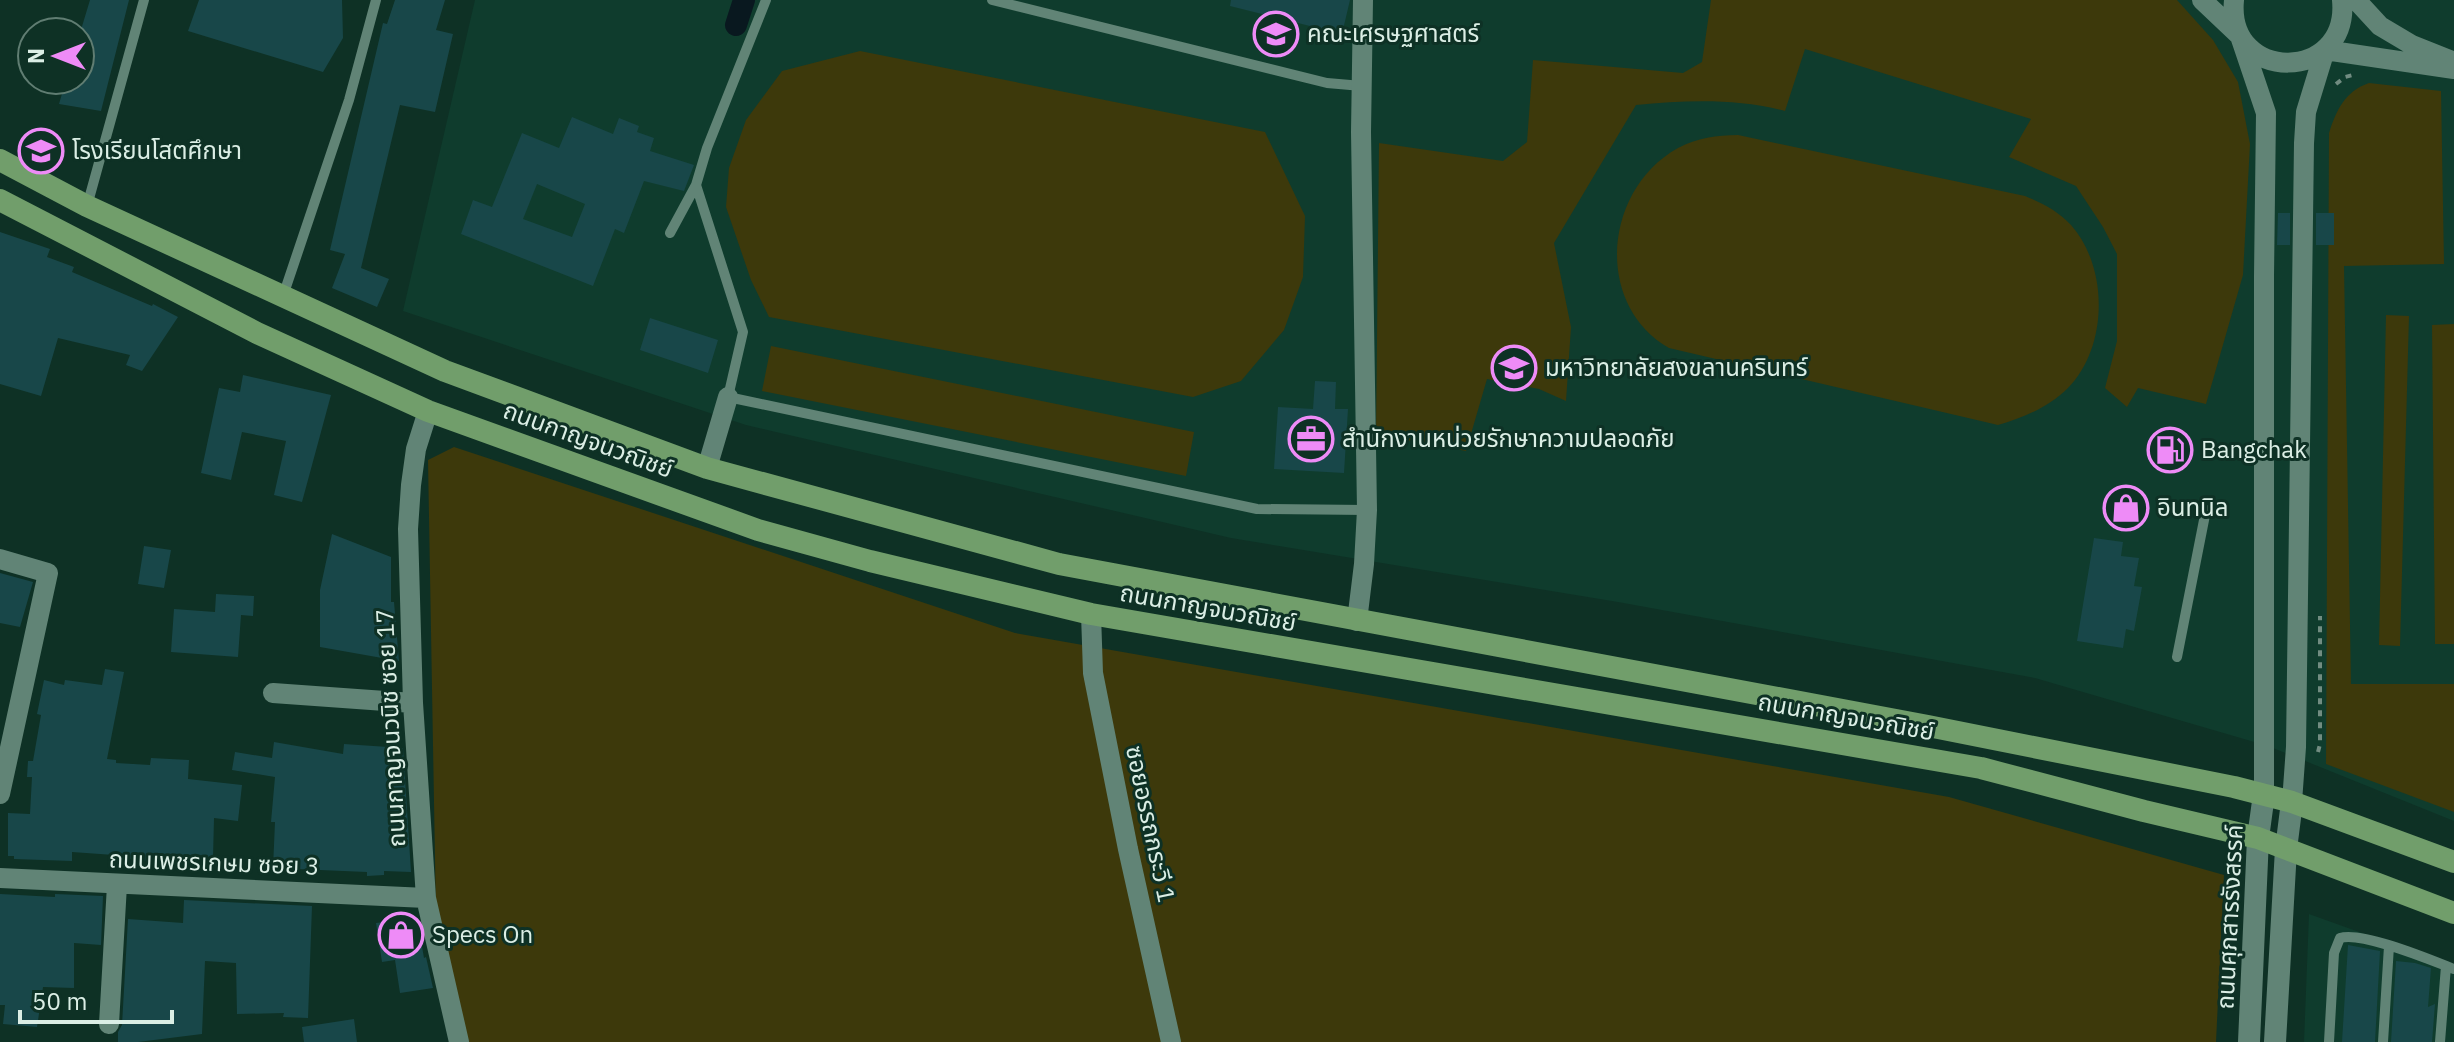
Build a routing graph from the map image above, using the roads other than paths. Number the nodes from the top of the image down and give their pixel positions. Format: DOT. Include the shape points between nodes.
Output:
graph roads {
  1 [pos="144,0"];
  2 [pos="376,0"];
  3 [pos="766,0"];
  4 [pos="992,0"];
  5 [pos="1363,0"];
  6 [pos="2202,0"];
  7 [pos="2234,0"];
  8 [pos="2342,0"];
  9 [pos="2356,0"];
  10 [pos="1039,5"];
  11 [pos="2240,36"];
  12 [pos="2325,50"];
  13 [pos="2454,62"];
  14 [pos="2454,69"];
  15 [pos="1362,86"];
  16 [pos="0,160"];
  17 [pos="696,185"];
  18 [pos="0,200"];
  19 [pos="87,206"];
  20 [pos="670,233"];
  21 [pos="74,238"];
  22 [pos="283,297"];
  23 [pos="728,397"];
  24 [pos="428,411"];
  25 [pos="707,468"];
  26 [pos="1367,510"];
  27 [pos="2206,510"];
  28 [pos="0,559"];
  29 [pos="1091,614"];
  30 [pos="1357,621"];
  31 [pos="2177,657"];
  32 [pos="1354,659"];
  33 [pos="273,693"];
  34 [pos="413,703"];
  35 [pos="0,794"];
  36 [pos="2264,794"];
  37 [pos="2292,802"];
  38 [pos="2258,838"];
  39 [pos="2286,849"];
  40 [pos="2454,862"];
  41 [pos="0,878"];
  42 [pos="117,885"];
  43 [pos="426,898"];
  44 [pos="2454,913"];
  45 [pos="2389,946"];
  46 [pos="2450,967"];
  47 [pos="109,1024"];
  48 [pos="459,1042"];
  49 [pos="1171,1042"];
  50 [pos="2249,1042"];
  51 [pos="2275,1042"];
  52 [pos="2329,1042"];
  53 [pos="2383,1042"];
  54 [pos="2440,1042"];
  1 -- 19 [label="lane"];
  2 -- 22 [label="lane" via="349,100"];
  3 -- 17 [label="lane"];
  4 -- 10 [label="lane"];
  5 -- 15 [label="street"];
  6 -- 11 [label="street"];
  7 -- 11 [label="street"];
  8 -- 12 [label="street" via="2342,20"];
  9 -- 13 [label="street" via="2380,26"];
  10 -- 15 [label="lane" via="1327,83"];
  11 -- 12 [label="street" via="2263,58 2279,63 2295,64"];
  11 -- 36 [label="street" via="2266,113"];
  12 -- 14 [label="street"];
  12 -- 37 [label="street" via="2306,112 2304,143"];
  15 -- 26 [label="street"];
  16 -- 19 [label="main road, ถนนกาญจนวณิชย์"];
  17 -- 20 [label="lane"];
  17 -- 23 [label="lane" via="743,332"];
  18 -- 21 [label="main road, ถนนกาญจนวณิชย์"];
  19 -- 21 [label="main road"];
  19 -- 22 [label="main road, ถนนกาญจนวณิชย์"];
  21 -- 24 [label="main road, ถนนกาญจนวณิชย์" via="257,333"];
  22 -- 25 [label="main road, ถนนกาญจนวณิชย์" via="445,371"];
  23 -- 25 [label="street"];
  23 -- 26 [label="lane" via="1257,509"];
  24 -- 29 [label="main road, ถนนกาญจนวณิชย์" via="758,530"];
  24 -- 34 [label="street, ถนนกาญจนวนิช ซอย 17" via="416,449 408,529"];
  25 -- 30 [label="main road, ถนนกาญจนวณิชย์" via="1059,564"];
  26 -- 30 [label="street"];
  27 -- 31 [label="lane"];
  28 -- 35 [label="street" via="48,573"];
  29 -- 32 [label="main road, ถนนกาญจนวณิชย์"];
  29 -- 49 [label="street, ซอยอรรถกระวี 1" via="1093,673"];
  30 -- 32 [label="main road"];
  30 -- 36 [label="main road, ถนนกาญจนวณิชย์"];
  32 -- 38 [label="main road, ถนนกาญจนวณิชย์" via="1981,768"];
  33 -- 34 [label="street"];
  34 -- 43 [label="street, ถนนกาญจนวนิช ซอย 17"];
  36 -- 37 [label="main road, ถนนกาญจนวณิชย์"];
  36 -- 38 [label="street, ถนนศุภสารรังสรรค์"];
  37 -- 39 [label="street"];
  37 -- 40 [label="main road, ถนนกาญจนวณิชย์"];
  38 -- 39 [label="main road, ถนนกาญจนวณิชย์"];
  38 -- 50 [label="street, ถนนศุภสารรังสรรค์"];
  39 -- 44 [label="main road, ถนนกาญจนวณิชย์"];
  39 -- 51 [label="street"];
  41 -- 42 [label="street, ถนนเพชรเกษม ซอย 3"];
  42 -- 43 [label="street, ถนนเพชรเกษม ซอย 3"];
  42 -- 47 [label="street"];
  43 -- 48 [label="street, ถนนกาญจนวนิช ซอย 17"];
  45 -- 46 [label="lane"];
  45 -- 52 [label="lane" via="2346,936 2336,944"];
  45 -- 53 [label="lane"];
  46 -- 54 [label="lane"];
}
